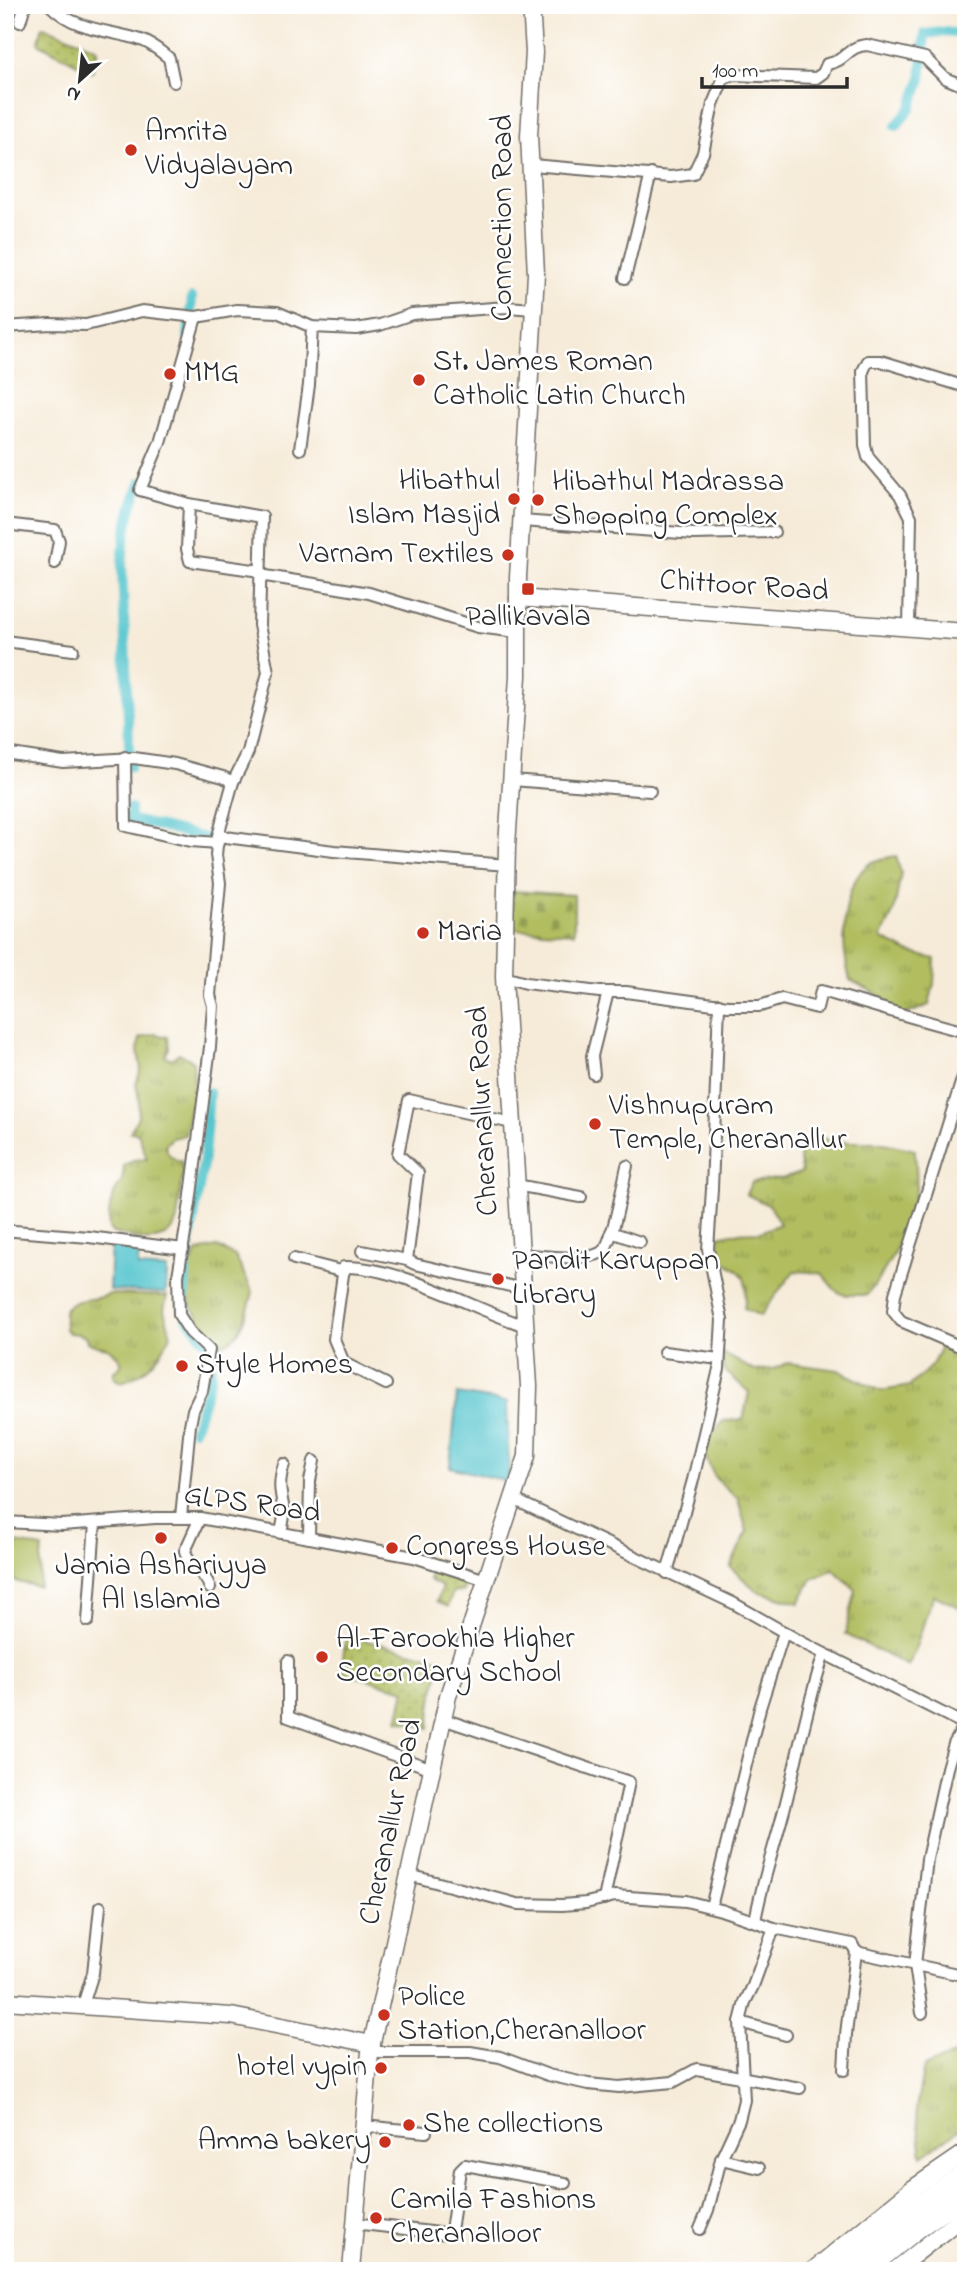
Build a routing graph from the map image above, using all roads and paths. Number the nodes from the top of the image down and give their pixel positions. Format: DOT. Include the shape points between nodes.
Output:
graph roads {
  1 [pos="25,5"];
  2 [pos="50,5"];
  3 [pos="530,5"];
  4 [pos="20,22"];
  5 [pos="174,82"];
  6 [pos="966,87"];
  7 [pos="532,165"];
  8 [pos="651,174"];
  9 [pos="625,278"];
  10 [pos="534,309"];
  11 [pos="191,316"];
  12 [pos="5,327"];
  13 [pos="312,327"];
  14 [pos="966,387"];
  15 [pos="300,449"];
  16 [pos="189,504"];
  17 [pos="522,521"];
  18 [pos="5,524"];
  19 [pos="774,532"];
  20 [pos="55,563"];
  21 [pos="260,573"];
  22 [pos="518,598"];
  23 [pos="909,628"];
  24 [pos="517,632"];
  25 [pos="966,632"];
  26 [pos="5,641"];
  27 [pos="73,650"];
  28 [pos="5,753"];
  29 [pos="129,757"];
  30 [pos="512,780"];
  31 [pos="233,782"];
  32 [pos="650,791"];
  33 [pos="218,839"];
  34 [pos="507,865"];
  35 [pos="504,976"];
  36 [pos="608,992"];
  37 [pos="719,1004"];
  38 [pos="966,1032"];
  39 [pos="966,1067"];
  40 [pos="594,1074"];
  41 [pos="512,1123"];
  42 [pos="627,1166"];
  43 [pos="516,1185"];
  44 [pos="581,1197"];
  45 [pos="14,1231"];
  46 [pos="611,1232"];
  47 [pos="640,1242"];
  48 [pos="183,1249"];
  49 [pos="362,1251"];
  50 [pos="520,1254"];
  51 [pos="294,1259"];
  52 [pos="407,1260"];
  53 [pos="344,1272"];
  54 [pos="523,1289"];
  55 [pos="525,1326"];
  56 [pos="966,1349"];
  57 [pos="664,1352"];
  58 [pos="719,1359"];
  59 [pos="386,1384"];
  60 [pos="314,1461"];
  61 [pos="284,1464"];
  62 [pos="513,1499"];
  63 [pos="188,1517"];
  64 [pos="5,1522"];
  65 [pos="95,1523"];
  66 [pos="281,1533"];
  67 [pos="309,1538"];
  68 [pos="667,1573"];
  69 [pos="486,1580"];
  70 [pos="210,1588"];
  71 [pos="88,1621"];
  72 [pos="784,1632"];
  73 [pos="824,1654"];
  74 [pos="288,1661"];
  75 [pos="443,1718"];
  76 [pos="965,1725"];
  77 [pos="432,1769"];
  78 [pos="409,1875"];
  79 [pos="604,1899"];
  80 [pos="100,1907"];
  81 [pos="711,1907"];
  82 [pos="755,1921"];
  83 [pos="774,1928"];
  84 [pos="856,1952"];
  85 [pos="915,1965"];
  86 [pos="966,1976"];
  87 [pos="5,2001"];
  88 [pos="83,2005"];
  89 [pos="922,2012"];
  90 [pos="740,2022"];
  91 [pos="786,2035"];
  92 [pos="371,2048"];
  93 [pos="844,2070"];
  94 [pos="742,2077"];
  95 [pos="800,2088"];
  96 [pos="363,2126"];
  97 [pos="426,2132"];
  98 [pos="966,2152"];
  99 [pos="721,2159"];
  100 [pos="759,2168"];
  101 [pos="966,2174"];
  102 [pos="565,2183"];
  103 [pos="966,2193"];
  104 [pos="966,2214"];
  105 [pos="354,2223"];
  106 [pos="701,2229"];
  107 [pos="351,2271"];
  108 [pos="812,2271"];
  109 [pos="838,2271"];
  110 [pos="863,2271"];
  111 [pos="894,2271"];
  1 -- 4 [label="street"];
  2 -- 5 [label="street" via="83,26 144,40 169,58"];
  3 -- 7 [label="main road, Connection Road"];
  6 -- 8 [label="street" via="945,78 925,58 867,45 853,47 842,60 827,64 816,78 727,75 713,104 697,170 687,176"];
  7 -- 8 [label="street"];
  7 -- 10 [label="main road, Connection Road"];
  8 -- 9 [label="street"];
  10 -- 13 [label="street" via="412,314 356,329"];
  10 -- 17 [label="main road, Connection Road"];
  11 -- 12 [label="street" via="142,311 86,325"];
  11 -- 13 [label="street" via="237,310 277,312"];
  11 -- 16 [label="street" via="160,442 140,490"];
  13 -- 15 [label="street"];
  14 -- 23 [label="street" via="881,361 868,361 863,371 864,445 901,495 911,517"];
  16 -- 21 [label="street" via="190,561"];
  16 -- 21 [label="street" via="262,517"];
  17 -- 19 [label="street" via="694,534"];
  17 -- 22 [label="main road, Connection Road"];
  18 -- 20 [label="street" via="55,530"];
  21 -- 24 [label="street" via="369,593 478,627"];
  21 -- 31 [label="street" via="259,625 268,672 248,752"];
  22 -- 23 [label="main road, Chittoor Road"];
  22 -- 24 [label="main road, Cheranallur Road"];
  23 -- 25 [label="main road, Chittoor Road"];
  24 -- 30 [label="main road, Cheranallur Road"];
  26 -- 27 [label="street"];
  28 -- 29 [label="street" via="82,762"];
  29 -- 31 [label="street" via="175,764"];
  29 -- 33 [label="street" via="126,826 191,841"];
  30 -- 32 [label="street"];
  30 -- 34 [label="main road, Cheranallur Road"];
  31 -- 33 [label="street"];
  33 -- 34 [label="street"];
  33 -- 48 [label="street" via="213,1006"];
  34 -- 35 [label="main road, Cheranallur Road"];
  35 -- 36 [label="street" via="526,983"];
  35 -- 41 [label="main road, Cheranallur Road"];
  36 -- 37 [label="street"];
  36 -- 40 [label="street" via="592,1056"];
  37 -- 38 [label="street" via="760,1006 782,999 817,1008 821,991"];
  37 -- 58 [label="street" via="708,1249 722,1320"];
  39 -- 56 [label="street" via="893,1311 901,1321"];
  41 -- 43 [label="main road, Cheranallur Road"];
  41 -- 52 [label="street" via="409,1100 398,1154 418,1173"];
  42 -- 46 [label="street"];
  43 -- 44 [label="street"];
  43 -- 50 [label="main road, Cheranallur Road"];
  45 -- 48 [label="street"];
  46 -- 47 [label="street"];
  46 -- 50 [label="street" via="604,1250 596,1255"];
  48 -- 63 [label="street" via="179,1315 209,1350 190,1425"];
  49 -- 52 [label="street"];
  50 -- 54 [label="main road, Cheranallur Road"];
  51 -- 53 [label="street"];
  52 -- 54 [label="street"];
  53 -- 55 [label="street" via="344,1267 359,1267 424,1285"];
  53 -- 59 [label="street" via="334,1339 344,1363"];
  54 -- 55 [label="main road, Cheranallur Road"];
  55 -- 62 [label="main road, Cheranallur Road" via="527,1456"];
  57 -- 58 [label="street"];
  58 -- 68 [label="street" via="694,1480"];
  60 -- 67 [label="street"];
  61 -- 66 [label="street" via="279,1480 284,1510"];
  62 -- 68 [label="street"];
  62 -- 69 [label="main road, Cheranallur Road"];
  63 -- 65 [label="street, GLPS Road"];
  63 -- 66 [label="street, GLPS Road"];
  63 -- 70 [label="street" via="187,1560 206,1577"];
  64 -- 65 [label="street, GLPS Road"];
  65 -- 71 [label="street"];
  66 -- 67 [label="street, GLPS Road"];
  67 -- 69 [label="street, GLPS Road" via="414,1557"];
  68 -- 72 [label="street"];
  69 -- 75 [label="main road, Cheranallur Road"];
  72 -- 73 [label="street"];
  72 -- 81 [label="street" via="760,1708"];
  73 -- 76 [label="street"];
  73 -- 82 [label="street"];
  74 -- 77 [label="street" via="288,1717"];
  75 -- 77 [label="main road, Cheranallur Road"];
  75 -- 79 [label="street" via="629,1782"];
  76 -- 85 [label="street" via="954,1744 940,1796"];
  77 -- 78 [label="main road, Cheranallur Road"];
  78 -- 79 [label="street" via="517,1905"];
  78 -- 92 [label="main road, Cheranallur Road"];
  79 -- 81 [label="street" via="686,1901"];
  80 -- 88 [label="street" via="93,1973"];
  81 -- 82 [label="street"];
  82 -- 83 [label="street"];
  83 -- 84 [label="street" via="852,1944"];
  83 -- 90 [label="street"];
  84 -- 85 [label="street"];
  84 -- 93 [label="street"];
  85 -- 86 [label="street"];
  85 -- 89 [label="street"];
  87 -- 88 [label="main road"];
  88 -- 92 [label="main road" via="231,2015"];
  90 -- 91 [label="street"];
  90 -- 94 [label="street"];
  92 -- 94 [label="street" via="470,2052 500,2057 548,2075 618,2087 673,2082 697,2069"];
  92 -- 96 [label="main road, Cheranallur Road"];
  94 -- 95 [label="street"];
  94 -- 99 [label="street" via="744,2100 739,2120"];
  96 -- 97 [label="street"];
  96 -- 105 [label="main road, Cheranallur Road"];
  98 -- 108 [label="main road" via="912,2189"];
  99 -- 100 [label="street"];
  99 -- 106 [label="street"];
  101 -- 109 [label="highway" via="903,2217"];
  102 -- 105 [label="street" via="465,2165 460,2170 448,2234"];
  103 -- 110 [label="highway"];
  104 -- 111 [label="main road"];
  105 -- 107 [label="main road, Cheranallur Road"];
}
